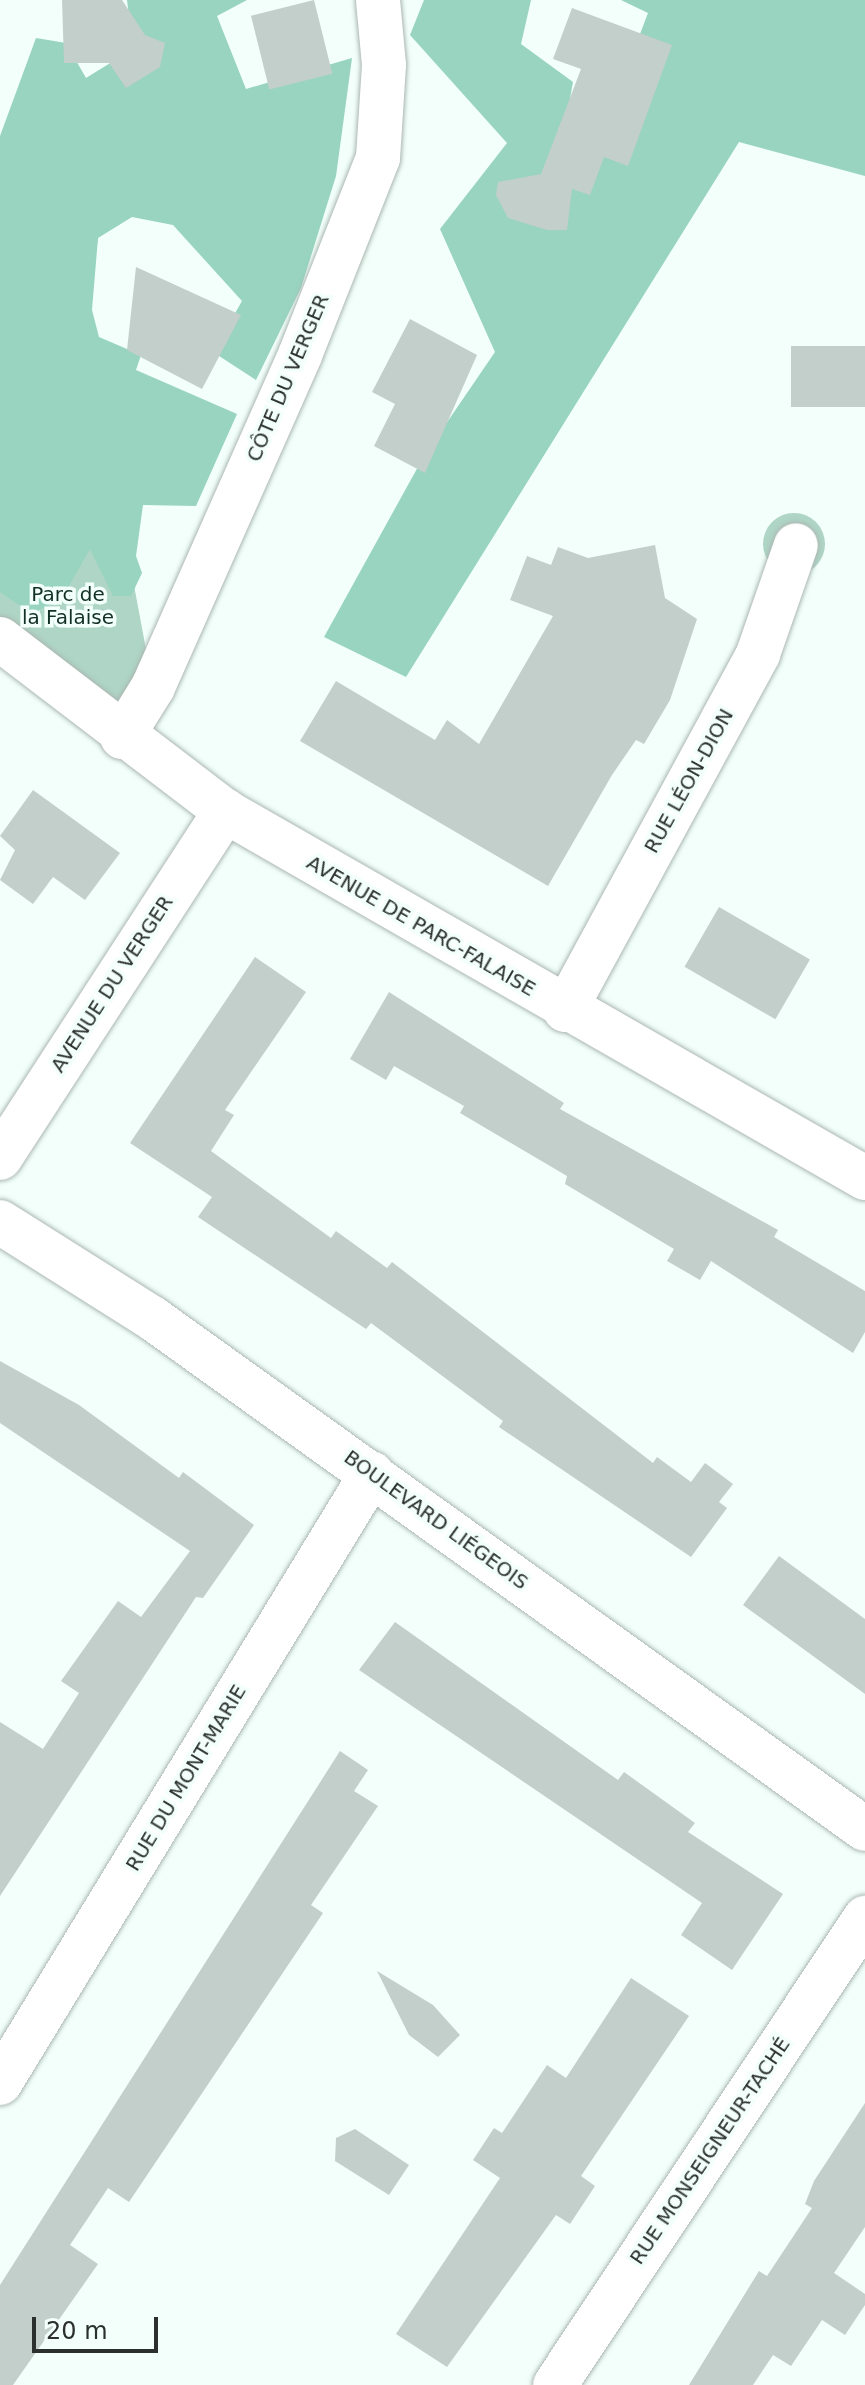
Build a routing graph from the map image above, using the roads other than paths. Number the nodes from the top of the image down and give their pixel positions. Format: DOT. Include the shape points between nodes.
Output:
graph roads {
  1 [pos="378,0"];
  2 [pos="796,545"];
  3 [pos="0,639"];
  4 [pos="122,737"];
  5 [pos="225,811"];
  6 [pos="565,1010"];
  7 [pos="0,1158"];
  8 [pos="865,1178"];
  9 [pos="0,1222"];
  10 [pos="372,1473"];
  11 [pos="865,1829"];
  12 [pos="865,1918"];
  13 [pos="0,2083"];
  14 [pos="555,2385"];
  1 -- 4 [label="street, CÔTE DU VERGER" via="384,65 378,158 300,355 153,687"];
  2 -- 6 [label="street, RUE LÉON-DION" via="758,654"];
  3 -- 4 [label="street, AVENUE DE PARC-FALAISE"];
  4 -- 5 [label="street, AVENUE DE PARC-FALAISE"];
  5 -- 6 [label="street, AVENUE DE PARC-FALAISE"];
  5 -- 7 [label="street, AVENUE DU VERGER"];
  6 -- 8 [label="street, AVENUE DE PARC-FALAISE"];
  9 -- 10 [label="street, BOULEVARD LIÉGEOIS"];
  10 -- 11 [label="street, BOULEVARD LIÉGEOIS"];
  10 -- 13 [label="street, RUE DU MONT-MARIE"];
  12 -- 14 [label="street, RUE MONSEIGNEUR-TACHÉ"];
}
